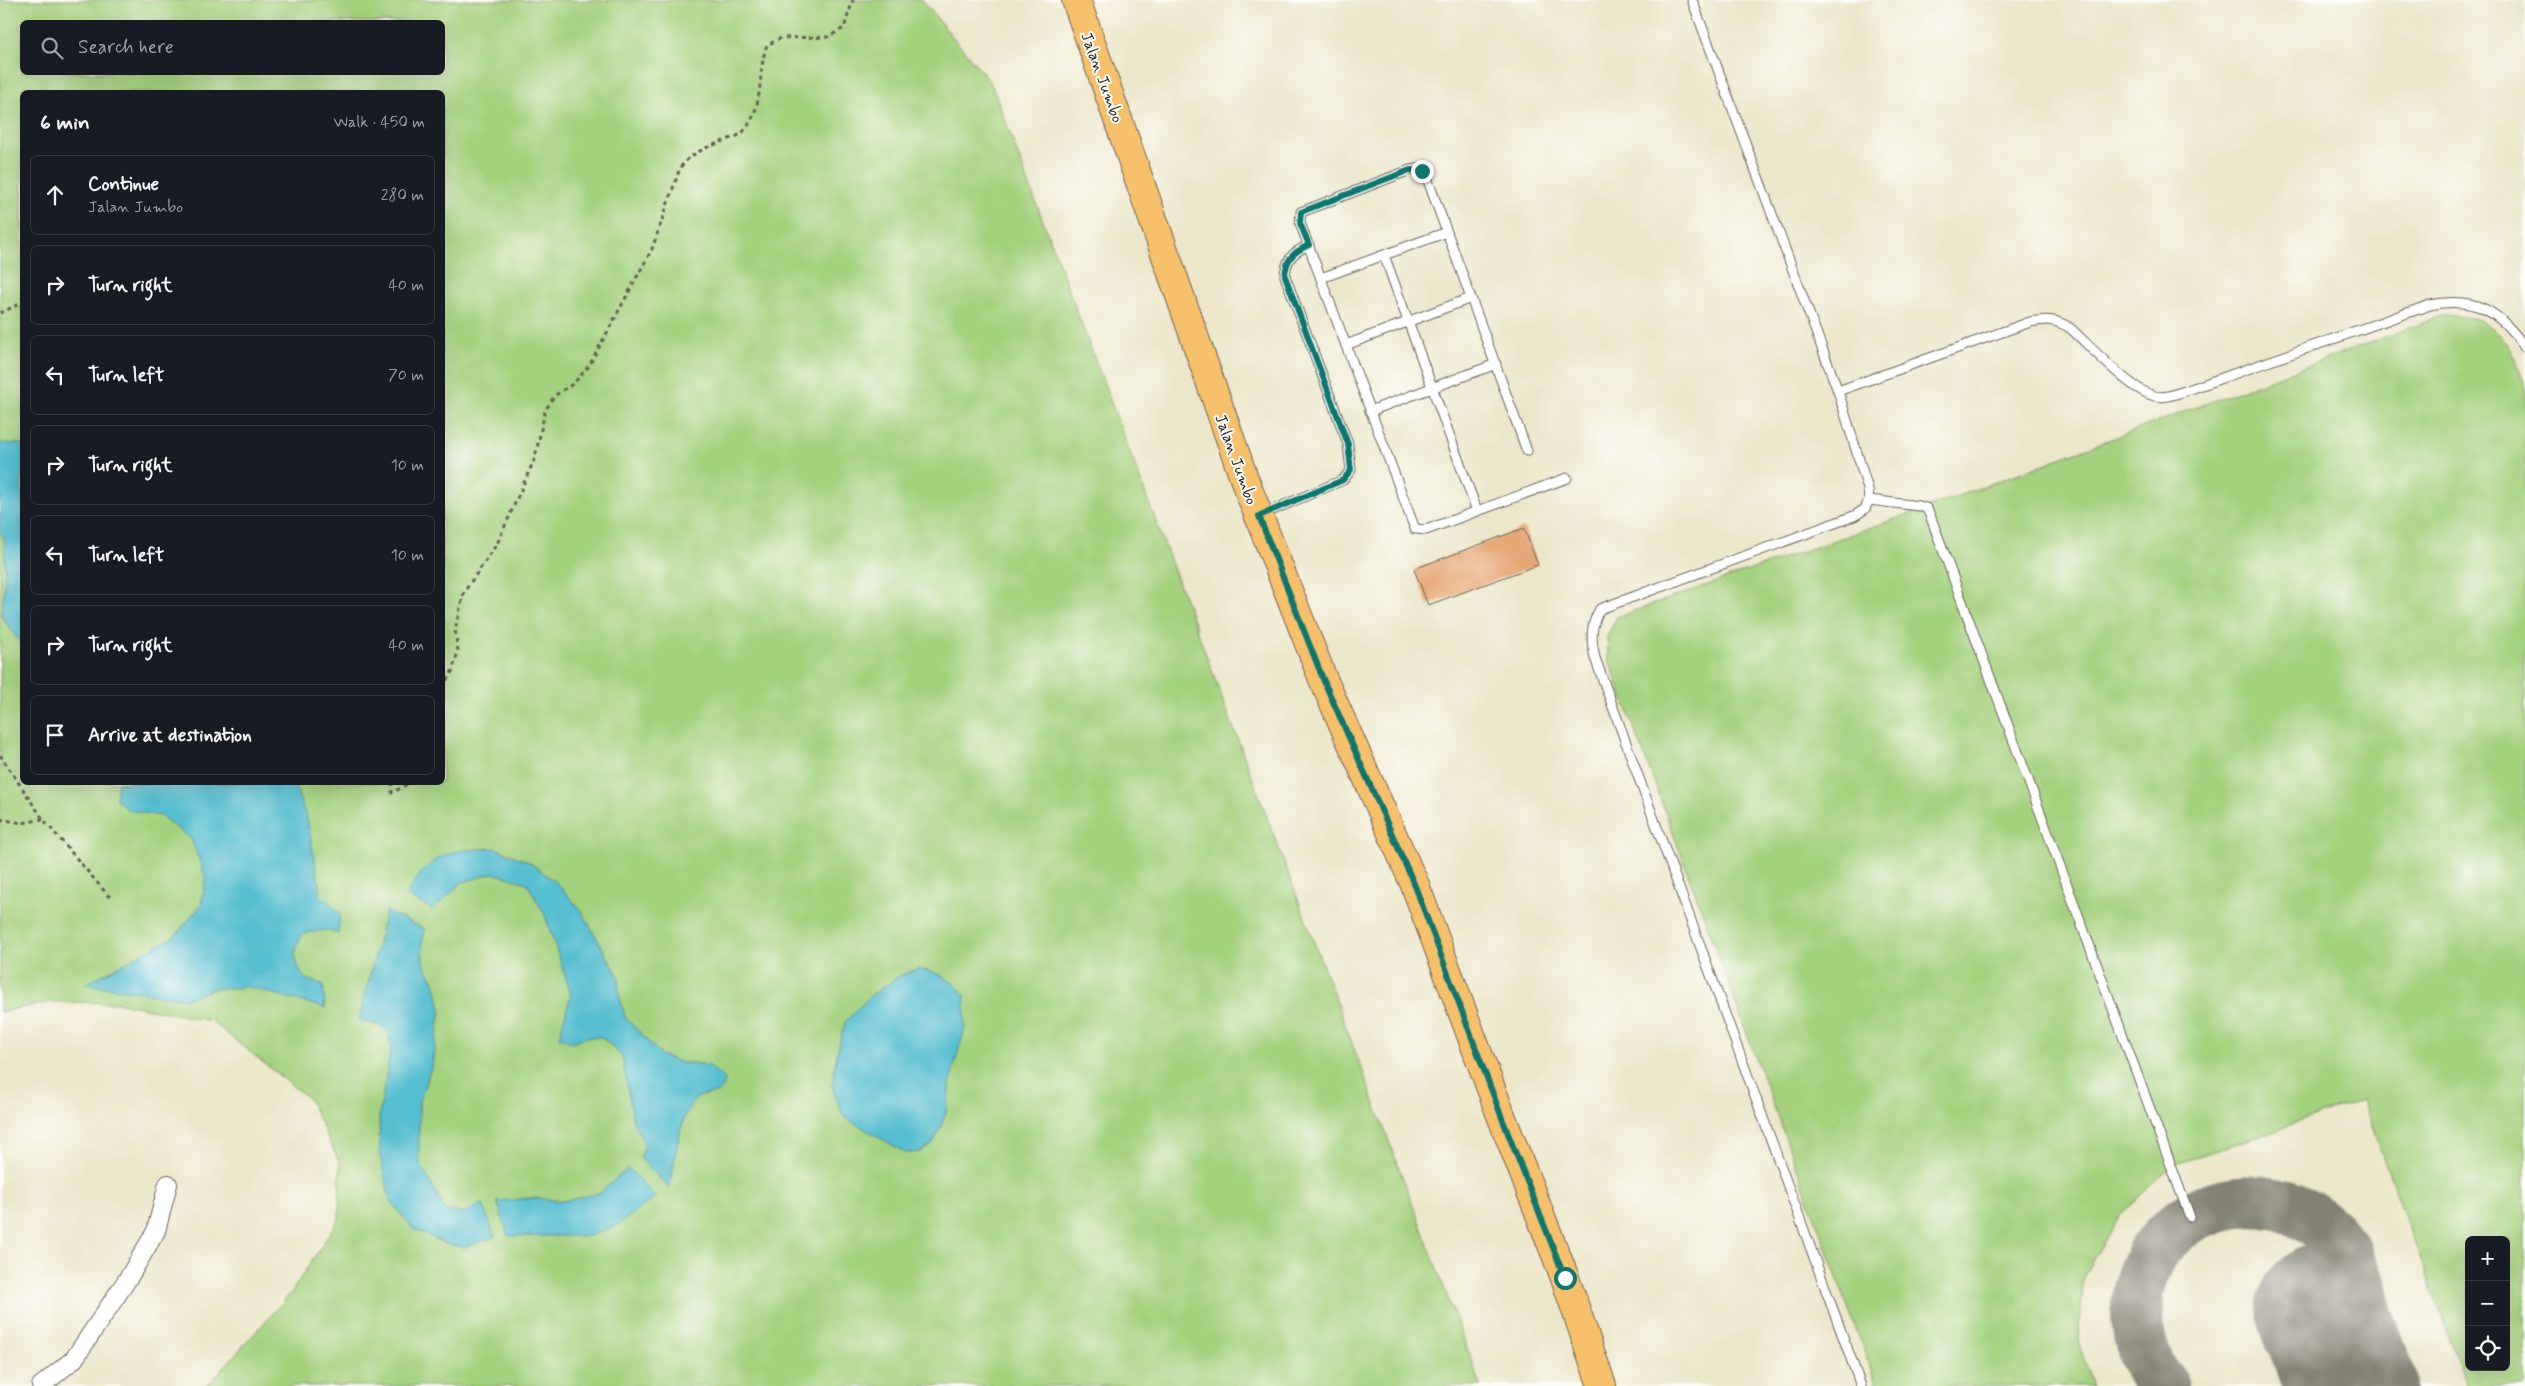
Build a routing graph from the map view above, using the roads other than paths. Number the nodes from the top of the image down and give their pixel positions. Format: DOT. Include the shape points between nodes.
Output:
graph roads {
  1 [pos="1076,0"];
  2 [pos="1692,0"];
  3 [pos="1447,232"];
  4 [pos="1309,245"];
  5 [pos="1384,255"];
  6 [pos="1321,278"];
  7 [pos="1471,298"];
  8 [pos="1408,321"];
  9 [pos="1346,345"];
  10 [pos="2525,348"];
  11 [pos="1496,364"];
  12 [pos="1433,388"];
  13 [pos="1838,392"];
  14 [pos="1370,411"];
  15 [pos="1527,451"];
  16 [pos="1567,478"];
  17 [pos="1869,500"];
  18 [pos="1477,511"];
  19 [pos="1259,516"];
  20 [pos="168,1184"];
  21 [pos="2190,1217"];
  22 [pos="41,1386"];
  23 [pos="1602,1386"];
  24 [pos="1862,1386"];
  1 -- 19 [label="main road, Jalan Jumbo" via="1192,335"];
  2 -- 13 [label="lane"];
  3 -- 4 [label="lane" via="1426,175 1410,170 1301,212 1300,223"];
  3 -- 5 [label="lane"];
  3 -- 7 [label="lane"];
  4 -- 6 [label="lane"];
  4 -- 19 [label="lane" via="1291,256 1285,265 1285,276 1348,444 1351,470 1343,480"];
  5 -- 6 [label="lane"];
  5 -- 8 [label="lane"];
  6 -- 9 [label="lane"];
  7 -- 8 [label="lane"];
  7 -- 11 [label="lane"];
  8 -- 9 [label="lane"];
  8 -- 12 [label="lane"];
  9 -- 14 [label="lane"];
  10 -- 13 [label="lane" via="2510,326 2490,312 2468,302 2450,301 2430,305 2168,397 2142,392 2070,328 2059,321 2046,319"];
  11 -- 12 [label="lane"];
  11 -- 15 [label="lane"];
  12 -- 14 [label="lane"];
  12 -- 18 [label="lane"];
  13 -- 17 [label="lane"];
  14 -- 18 [label="lane" via="1415,529 1426,530"];
  16 -- 18 [label="lane"];
  17 -- 21 [label="lane" via="1919,506 1926,508 1930,515"];
  17 -- 24 [label="lane" via="1865,509 1854,516 1600,609 1593,621 1591,638"];
  19 -- 23 [label="main road, Jalan Jumbo" via="1323,679 1415,886 1565,1278"];
  20 -- 22 [label="street" via="156,1231 129,1277 74,1359"];
}
